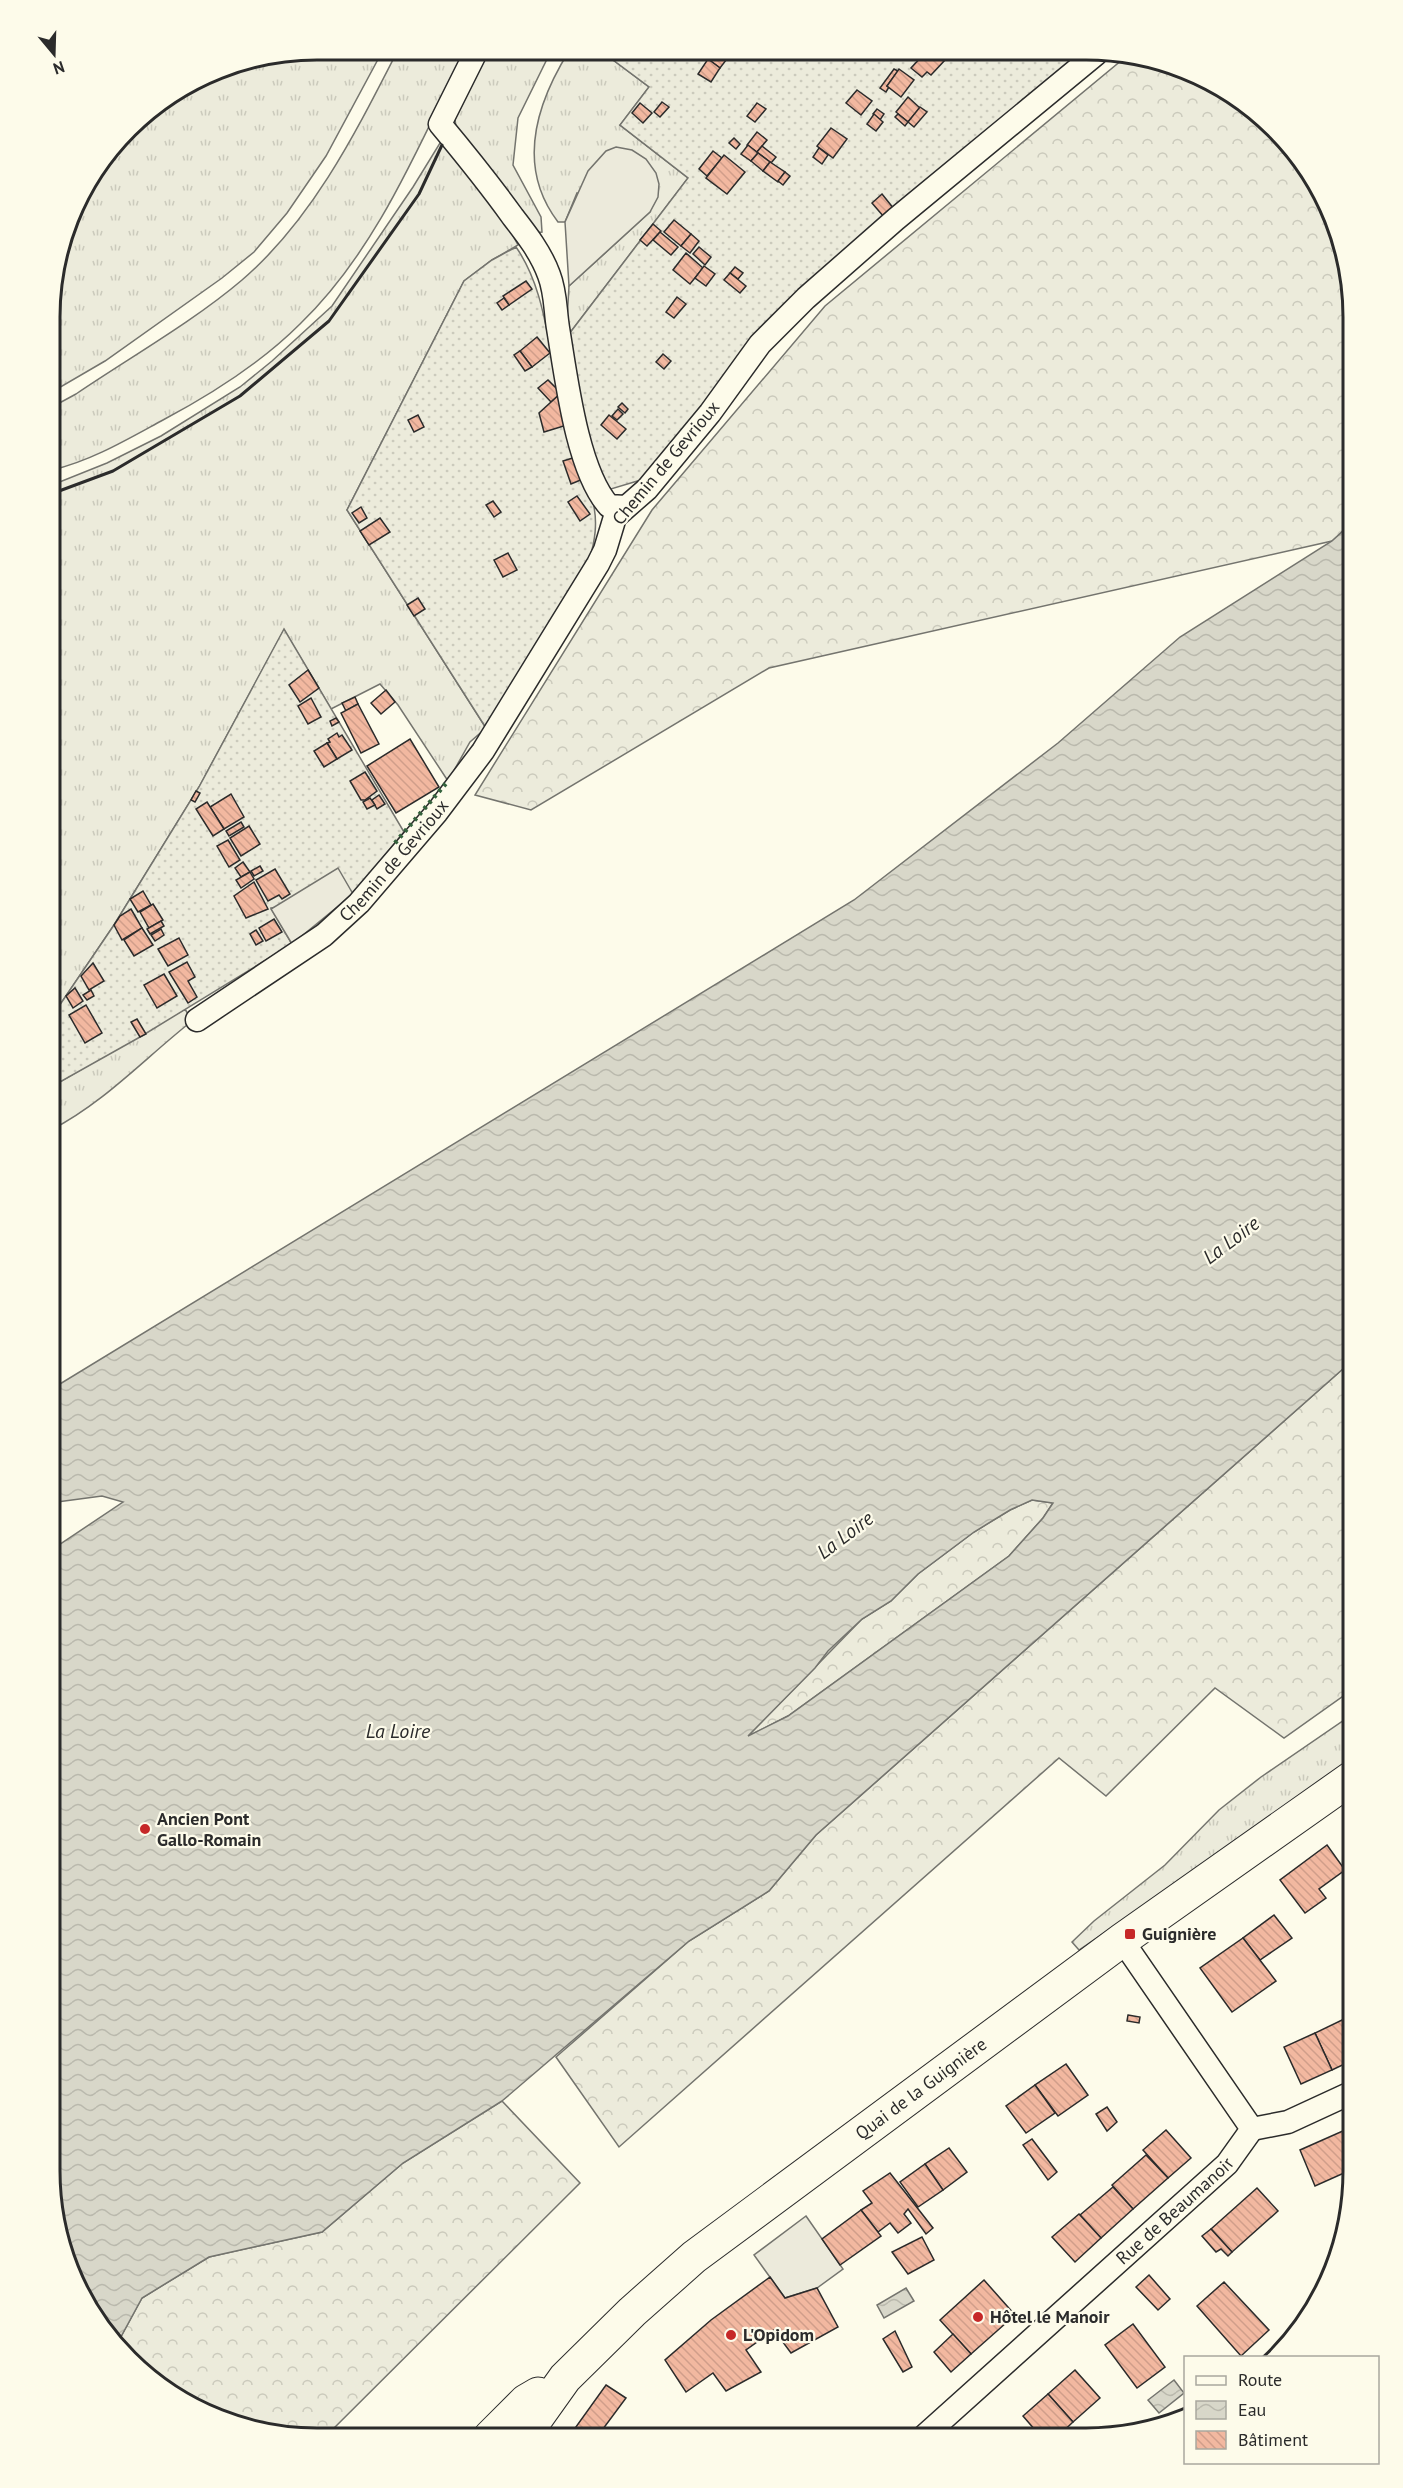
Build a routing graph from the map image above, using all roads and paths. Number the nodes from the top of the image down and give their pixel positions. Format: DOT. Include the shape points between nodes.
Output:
graph roads {
  1 [pos="472,60"];
  2 [pos="1089,60"];
  3 [pos="625,507"];
  4 [pos="197,1020"];
  5 [pos="1343,1784"];
  6 [pos="1122,1940"];
  7 [pos="1343,2097"];
  8 [pos="1252,2129"];
  9 [pos="565,2378"];
  10 [pos="499,2428"];
  11 [pos="529,2428"];
  12 [pos="933,2428"];
  1 -- 3 [label="street" via="440,124 537,249 549,273 556,295 578,436 601,496 609,506"];
  2 -- 3 [label="street, Chemin de Gevrioux" via="806,298 760,344 711,413 647,489"];
  3 -- 4 [label="street, Chemin de Gevrioux" via="611,524 598,564 502,723 437,812 346,917"];
  5 -- 6 [label="main road, Quai de la Guignière"];
  6 -- 8 [label="street"];
  6 -- 9 [label="main road, Quai de la Guignière" via="694,2257"];
  7 -- 8 [label="street" via="1288,2122"];
  8 -- 12 [label="street, Rue de Beaumanoir" via="1227,2164"];
  9 -- 10 [label="main road" via="526,2401"];
  9 -- 11 [label="main road, Quai de la Guignière"];
}
